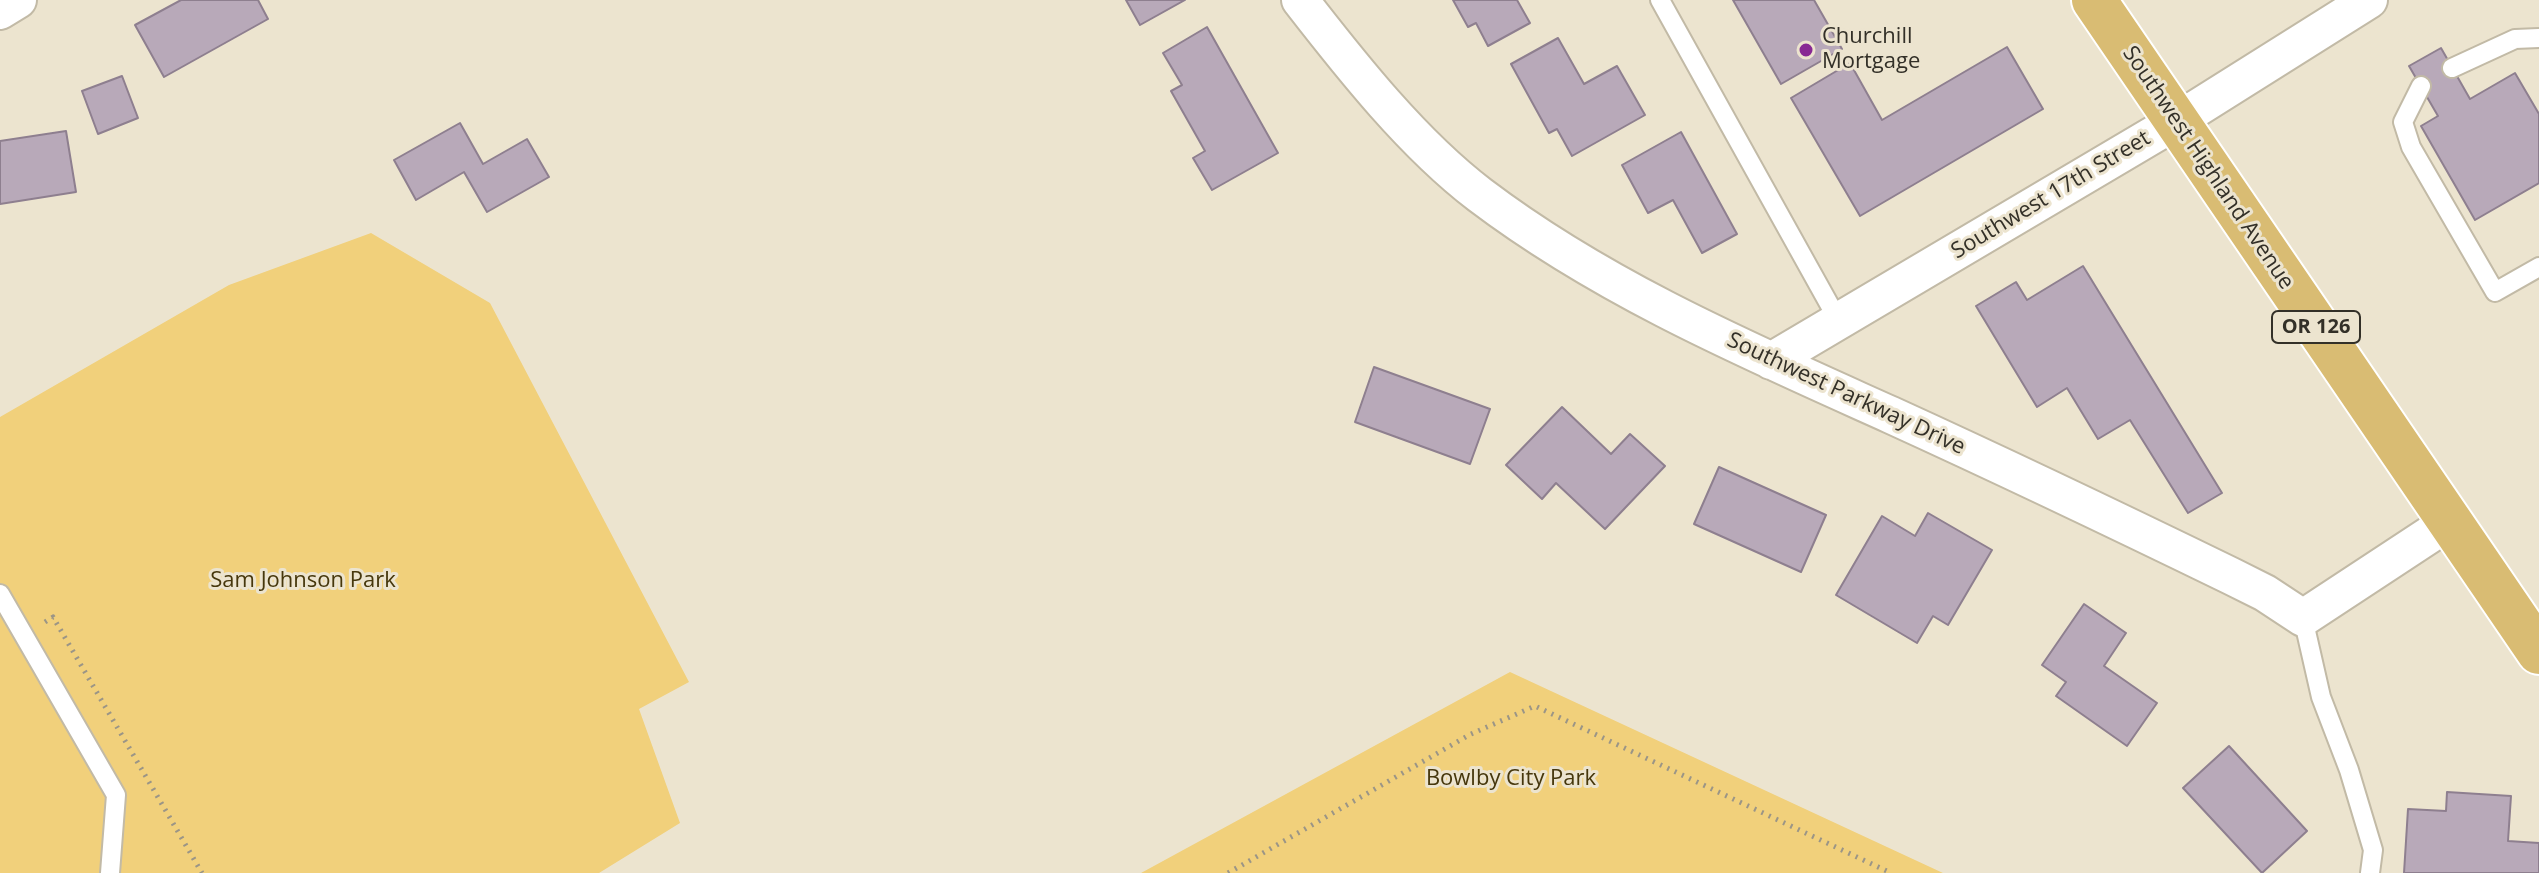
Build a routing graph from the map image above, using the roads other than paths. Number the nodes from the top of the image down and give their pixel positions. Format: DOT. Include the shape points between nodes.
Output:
graph roads {
  1 [pos="18,0"];
  2 [pos="1300,0"];
  3 [pos="1660,0"];
  4 [pos="2094,0"];
  5 [pos="2369,0"];
  6 [pos="0,11"];
  7 [pos="2539,38"];
  8 [pos="2452,68"];
  9 [pos="2421,86"];
  10 [pos="2175,122"];
  11 [pos="2539,267"];
  12 [pos="1838,320"];
  13 [pos="1771,361"];
  14 [pos="2449,522"];
  15 [pos="0,594"];
  16 [pos="2303,618"];
  17 [pos="2539,652"];
  18 [pos="110,873"];
  19 [pos="2370,873"];
  1 -- 6 [label="street"];
  2 -- 13 [label="street, Southwest Parkway Drive" via="1409,130 1479,195 1611,282"];
  3 -- 12 [label="lane"];
  4 -- 10 [label="highway, Southwest Highland Avenue / OR 126"];
  5 -- 10 [label="street, Southwest 17th Street"];
  7 -- 8 [label="lane" via="2515,39"];
  9 -- 11 [label="lane" via="2403,122 2411,147 2495,292"];
  10 -- 12 [label="street, Southwest 17th Street"];
  10 -- 14 [label="highway, Southwest Highland Avenue / OR 126"];
  12 -- 13 [label="street, Southwest 17th Street"];
  13 -- 16 [label="street, Southwest Parkway Drive" via="2012,470 2265,593"];
  14 -- 16 [label="street"];
  14 -- 17 [label="highway, Southwest Highland Avenue / OR 126"];
  15 -- 18 [label="lane" via="116,795"];
  16 -- 19 [label="lane" via="2321,697 2373,850"];
}
